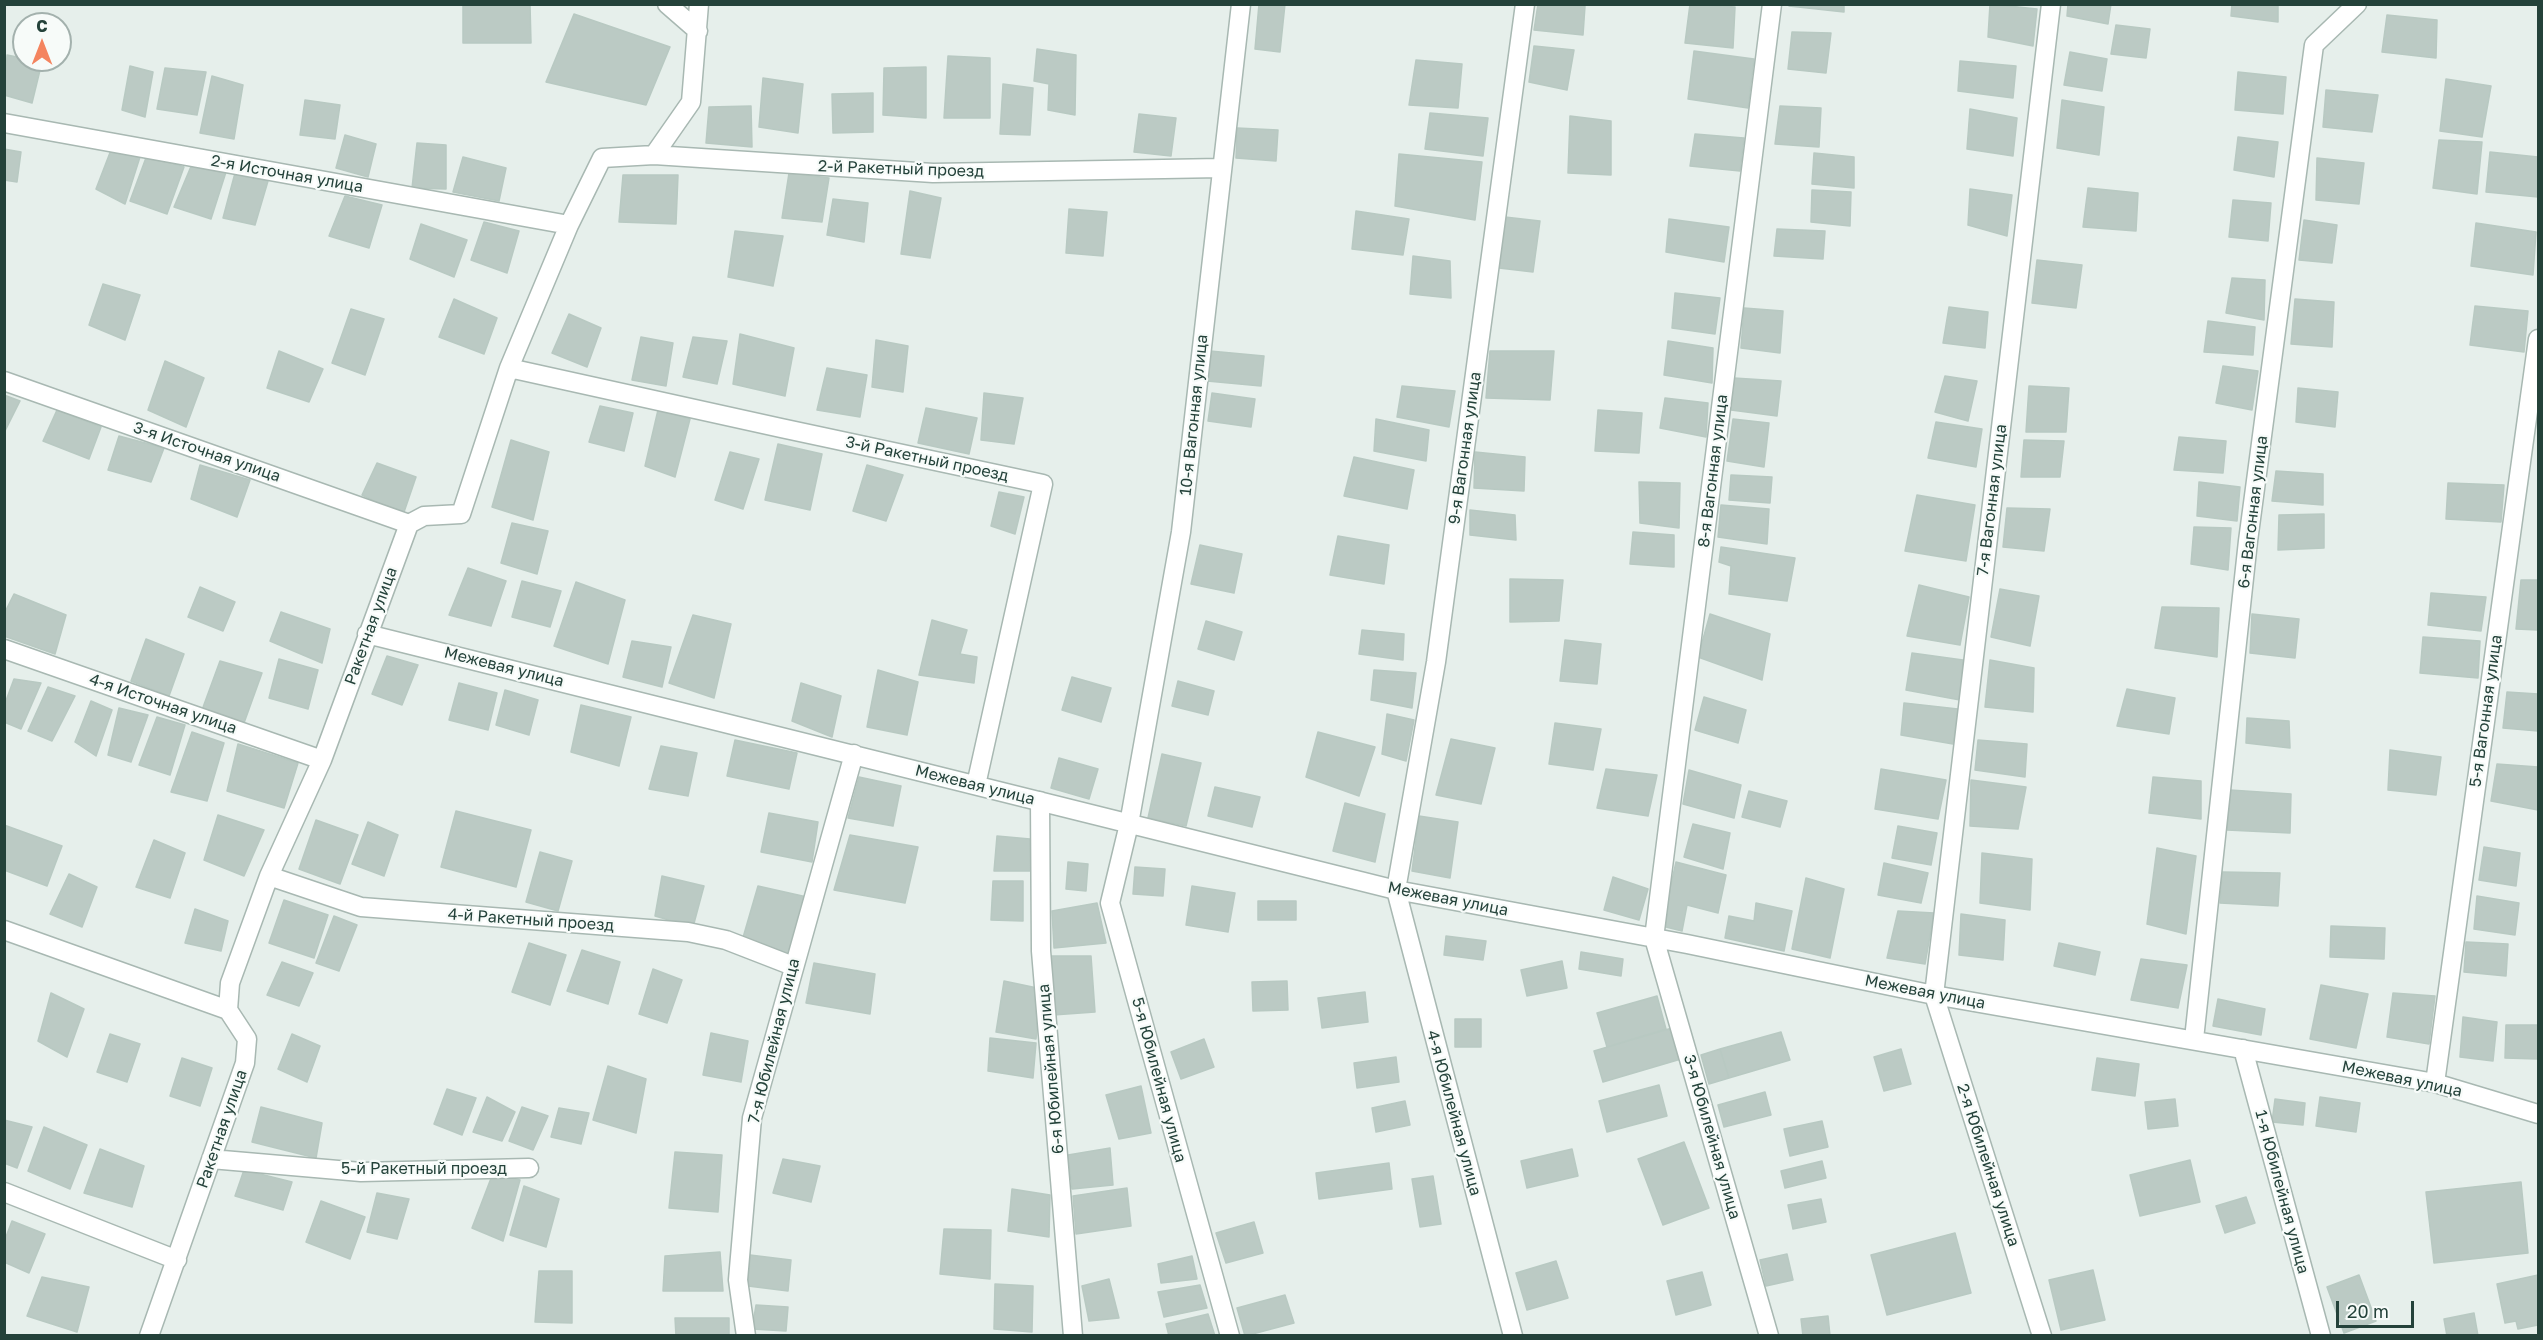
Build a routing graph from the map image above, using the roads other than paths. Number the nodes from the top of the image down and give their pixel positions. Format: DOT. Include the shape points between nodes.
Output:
graph roads {
  1 [pos="667,4"];
  2 [pos="699,4"];
  3 [pos="1241,4"];
  4 [pos="1524,4"];
  5 [pos="1772,4"];
  6 [pos="2051,4"];
  7 [pos="2357,4"];
  8 [pos="698,31"];
  9 [pos="4,123"];
  10 [pos="654,154"];
  11 [pos="1221,168"];
  12 [pos="569,225"];
  13 [pos="2538,339"];
  14 [pos="509,368"];
  15 [pos="4,381"];
  16 [pos="409,524"];
  17 [pos="367,633"];
  18 [pos="4,649"];
  19 [pos="854,754"];
  20 [pos="322,760"];
  21 [pos="976,785"];
  22 [pos="1040,801"];
  23 [pos="1129,824"];
  24 [pos="269,876"];
  25 [pos="1396,890"];
  26 [pos="4,930"];
  27 [pos="1654,938"];
  28 [pos="793,966"];
  29 [pos="1934,995"];
  30 [pos="228,1010"];
  31 [pos="2194,1040"];
  32 [pos="2242,1049"];
  33 [pos="2435,1083"];
  34 [pos="2538,1114"];
  35 [pos="211,1159"];
  36 [pos="529,1168"];
  37 [pos="4,1192"];
  38 [pos="177,1260"];
  39 [pos="149,1335"];
  40 [pos="746,1335"];
  41 [pos="1073,1335"];
  42 [pos="1230,1335"];
  43 [pos="1513,1335"];
  44 [pos="1769,1335"];
  45 [pos="2042,1335"];
  46 [pos="2321,1335"];
  1 -- 8 [label="street"];
  2 -- 8 [label="street"];
  3 -- 11 [label="street, 10-я Вагонная улица"];
  4 -- 25 [label="street, 9-я Вагонная улица" via="1436,662"];
  5 -- 27 [label="street, 8-я Вагонная улица"];
  6 -- 29 [label="street, 7-я Вагонная улица"];
  7 -- 31 [label="street, 6-я Вагонная улица" via="2314,45 2248,541"];
  8 -- 10 [label="street" via="691,102"];
  9 -- 12 [label="street, 2-я Источная улица"];
  10 -- 11 [label="street, 2-й Ракетный проезд" via="933,173"];
  10 -- 12 [label="street" via="602,158"];
  11 -- 23 [label="street, 10-я Вагонная улица" via="1181,532"];
  12 -- 14 [label="street"];
  13 -- 33 [label="street, 5-я Вагонная улица"];
  14 -- 16 [label="street" via="460,514 424,516"];
  14 -- 21 [label="street, 3-й Ракетный проезд" via="1043,484"];
  15 -- 16 [label="street, 3-я Источная улица"];
  16 -- 17 [label="street, Ракетная улица"];
  17 -- 19 [label="street, Межевая улица"];
  17 -- 20 [label="street, Ракетная улица"];
  18 -- 20 [label="street, 4-я Источная улица"];
  19 -- 21 [label="street, Межевая улица"];
  19 -- 28 [label="street, 7-я Юбилейная улица"];
  20 -- 24 [label="street, Ракетная улица"];
  21 -- 22 [label="street, Межевая улица"];
  22 -- 23 [label="street, Межевая улица"];
  22 -- 41 [label="street, 6-я Юбилейная улица" via="1041,951"];
  23 -- 25 [label="street, Межевая улица"];
  23 -- 42 [label="street, 5-я Юбилейная улица" via="1110,903"];
  24 -- 28 [label="street, 4-й Ракетный проезд" via="361,907 688,932 726,940"];
  24 -- 30 [label="street, Ракетная улица" via="230,982"];
  25 -- 27 [label="street, Межевая улица"];
  25 -- 43 [label="street, 4-я Юбилейная улица"];
  26 -- 30 [label="street"];
  27 -- 29 [label="street, Межевая улица"];
  27 -- 44 [label="street, 3-я Юбилейная улица"];
  28 -- 40 [label="street, 7-я Юбилейная улица" via="752,1118 738,1280"];
  29 -- 31 [label="street, Межевая улица"];
  29 -- 45 [label="street, 2-я Юбилейная улица"];
  30 -- 35 [label="street, Ракетная улица" via="247,1039 244,1063"];
  31 -- 32 [label="street, Межевая улица"];
  32 -- 33 [label="street, Межевая улица"];
  32 -- 46 [label="street, 1-я Юбилейная улица"];
  33 -- 34 [label="street, Межевая улица"];
  35 -- 36 [label="street, 5-й Ракетный проезд" via="361,1172"];
  35 -- 38 [label="street, Ракетная улица"];
  37 -- 38 [label="street"];
  38 -- 39 [label="street, Ракетная улица"];
}
